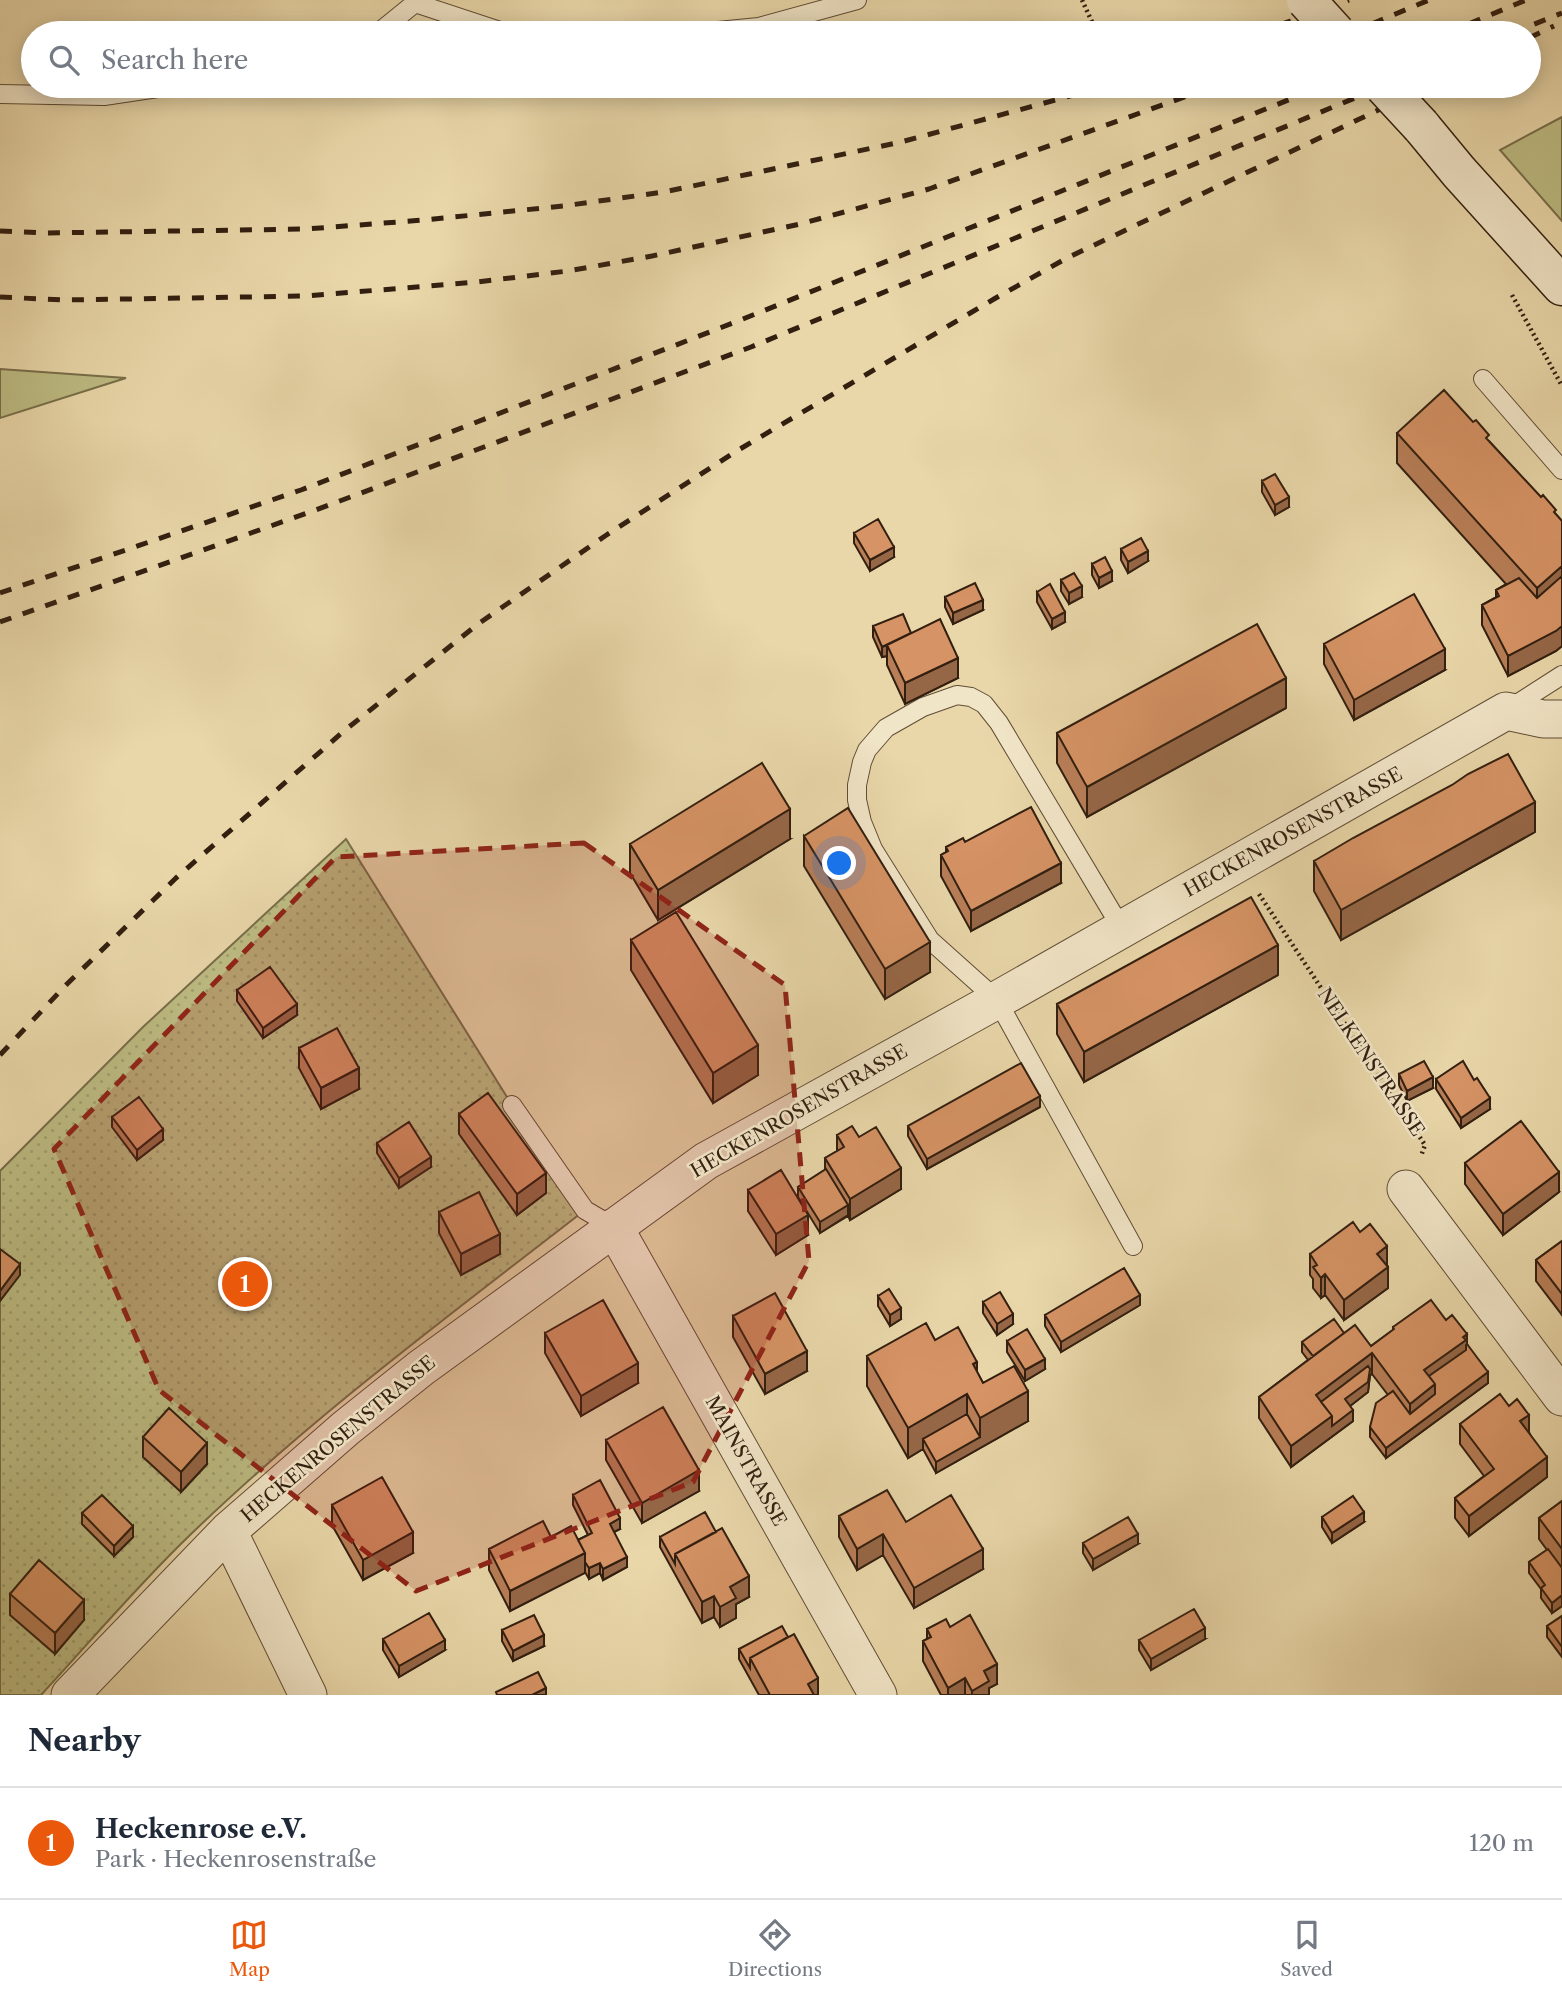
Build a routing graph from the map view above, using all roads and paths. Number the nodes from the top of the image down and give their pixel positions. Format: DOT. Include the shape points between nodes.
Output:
graph roads {
  1 [pos="857,0"];
  2 [pos="1082,0"];
  3 [pos="1306,0"];
  4 [pos="415,1"];
  5 [pos="392,21"];
  6 [pos="472,21"];
  7 [pos="781,21"];
  8 [pos="1092,21"];
  9 [pos="1325,21"];
  10 [pos="0,94"];
  11 [pos="21,94"];
  12 [pos="1395,98"];
  13 [pos="1562,286"];
  14 [pos="1483,379"];
  15 [pos="1562,470"];
  16 [pos="1562,675"];
  17 [pos="1506,711"];
  18 [pos="1562,719"];
  19 [pos="1238,862"];
  20 [pos="1122,929"];
  21 [pos="996,1000"];
  22 [pos="512,1105"];
  23 [pos="1406,1189"];
  24 [pos="614,1227"];
  25 [pos="1133,1246"];
  26 [pos="1562,1396"];
  27 [pos="228,1531"];
  28 [pos="70,1695"];
  29 [pos="308,1695"];
  30 [pos="877,1695"];
  1 -- 7 [label="lane"];
  2 -- 8 [label="path"];
  3 -- 9 [label="street, bridge"];
  4 -- 5 [label="lane"];
  4 -- 6 [label="lane"];
  10 -- 11 [label="lane"];
  12 -- 13 [label="street, bridge"];
  14 -- 15 [label="lane"];
  16 -- 17 [label="lane, HECKENROSENSTRASSE"];
  17 -- 18 [label="street"];
  17 -- 19 [label="street, HECKENROSENSTRASSE"];
  19 -- 20 [label="street, HECKENROSENSTRASSE"];
  19 -- 23 [label="path, NELKENSTRASSE" via="1426,1145"];
  20 -- 21 [label="street, HECKENROSENSTRASSE"];
  20 -- 21 [label="lane" via="984,704 957,695 895,721 876,738 862,762 857,785 862,822 873,849 930,940"];
  21 -- 24 [label="street, HECKENROSENSTRASSE" via="706,1161"];
  21 -- 25 [label="lane"];
  22 -- 24 [label="lane" via="585,1210"];
  23 -- 26 [label="street"];
  24 -- 27 [label="street, HECKENROSENSTRASSE" via="421,1368"];
  24 -- 30 [label="street, MAINSTRASSE"];
  27 -- 28 [label="street, HECKENROSENSTRASSE"];
  27 -- 29 [label="street"];
}
